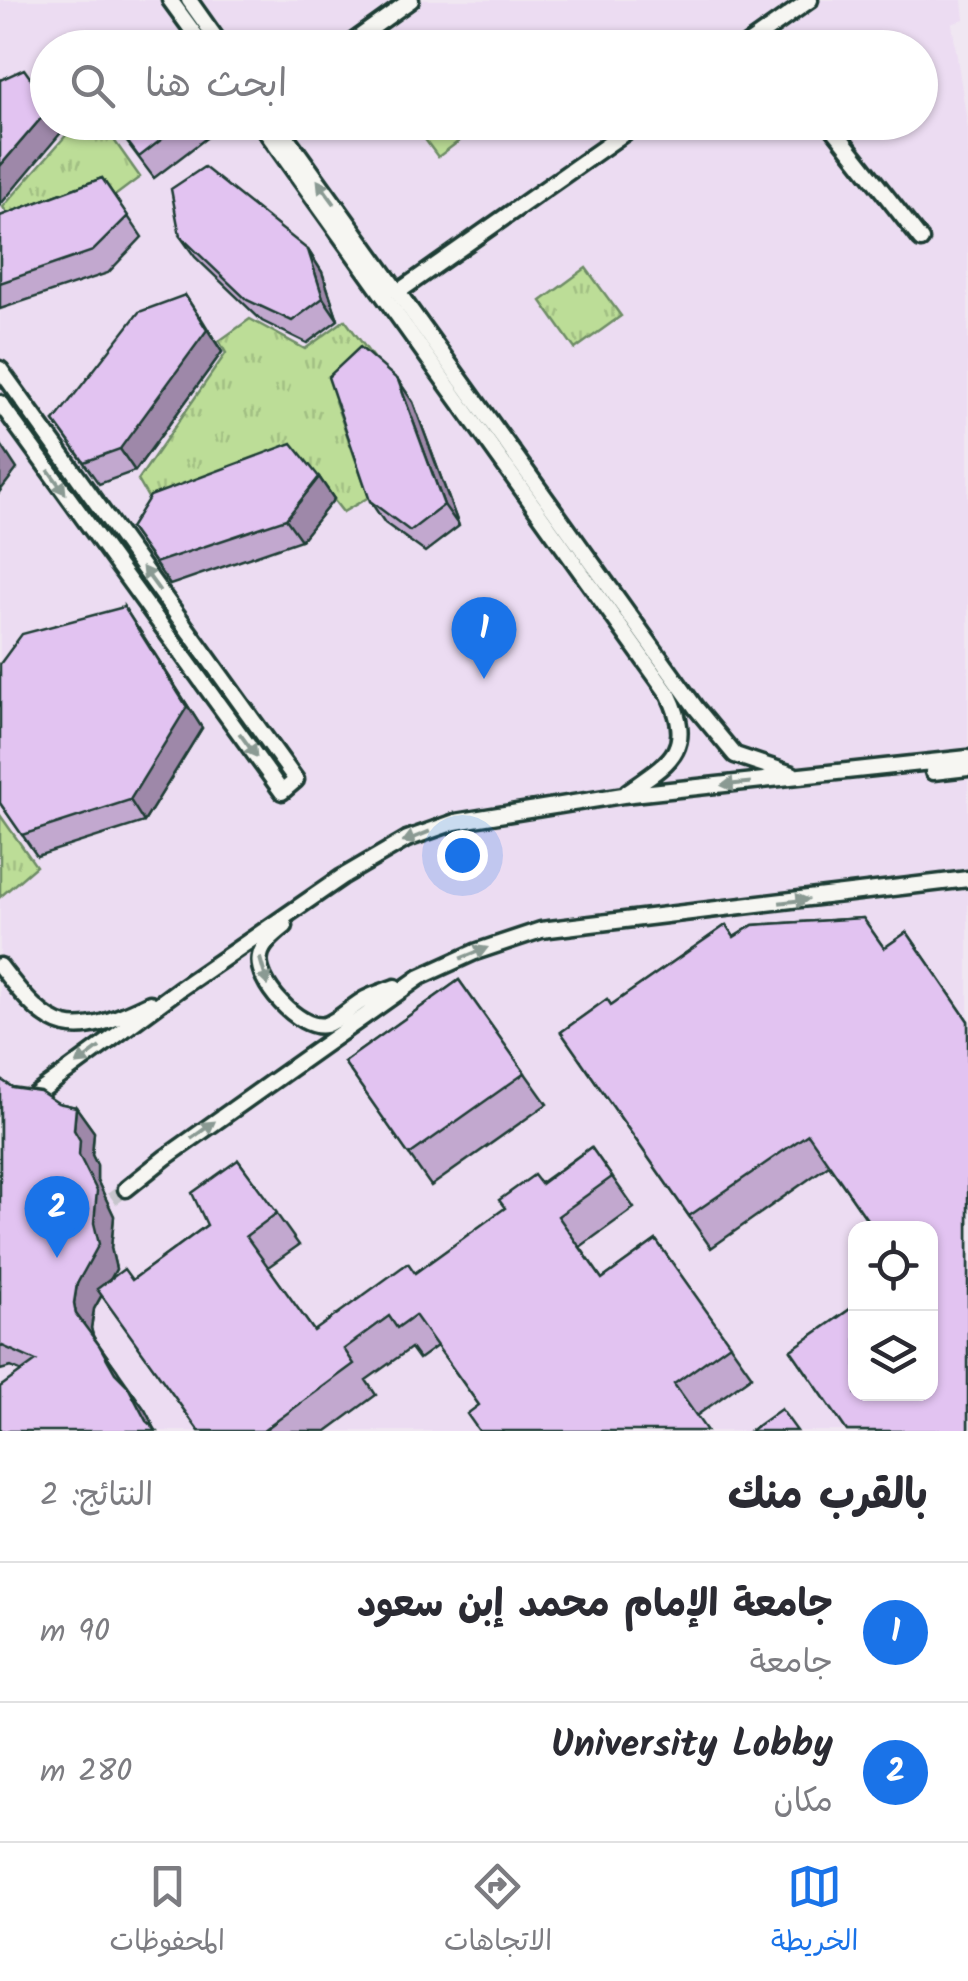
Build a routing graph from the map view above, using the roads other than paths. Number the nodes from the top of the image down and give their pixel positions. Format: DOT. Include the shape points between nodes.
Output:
graph roads {
  1 [pos="170,0"];
  2 [pos="189,0"];
  3 [pos="411,0"];
  4 [pos="810,0"];
  5 [pos="191,30"];
  6 [pos="210,30"];
  7 [pos="369,30"];
  8 [pos="768,30"];
  9 [pos="271,140"];
  10 [pos="289,140"];
  11 [pos="615,140"];
  12 [pos="842,140"];
  13 [pos="921,240"];
  14 [pos="398,292"];
  15 [pos="0,368"];
  16 [pos="0,403"];
  17 [pos="968,758"];
  18 [pos="968,768"];
  19 [pos="867,771"];
  20 [pos="798,776"];
  21 [pos="622,795"];
  22 [pos="968,870"];
  23 [pos="342,877"];
  24 [pos="968,879"];
  25 [pos="934,883"];
  26 [pos="0,966"];
  27 [pos="420,977"];
  28 [pos="178,990"];
  29 [pos="32,1098"];
  30 [pos="126,1189"];
  1 -- 5 [label="street"];
  2 -- 6 [label="street"];
  3 -- 7 [label="street"];
  4 -- 8 [label="street"];
  9 -- 21 [label="street" via="670,694 682,720 679,746 663,767"];
  14 -- 10 [label="street, one-way"];
  11 -- 14 [label="street"];
  12 -- 13 [label="street"];
  14 -- 20 [label="street" via="734,755"];
  16 -- 15 [label="street, one-way" via="282,792 296,780"];
  17 -- 19 [label="street"];
  18 -- 19 [label="street"];
  19 -- 20 [label="street"];
  20 -- 21 [label="street, one-way"];
  21 -- 23 [label="street, one-way" via="456,822"];
  22 -- 25 [label="street"];
  23 -- 27 [label="street, one-way" via="270,939 260,956 270,991 309,1024 324,1025 366,998"];
  23 -- 28 [label="street"];
  24 -- 25 [label="street"];
  27 -- 25 [label="street, one-way" via="541,930"];
  26 -- 28 [label="street" via="43,1016 70,1027 105,1024"];
  30 -- 27 [label="street, one-way"];
  28 -- 29 [label="street, one-way"];
}
